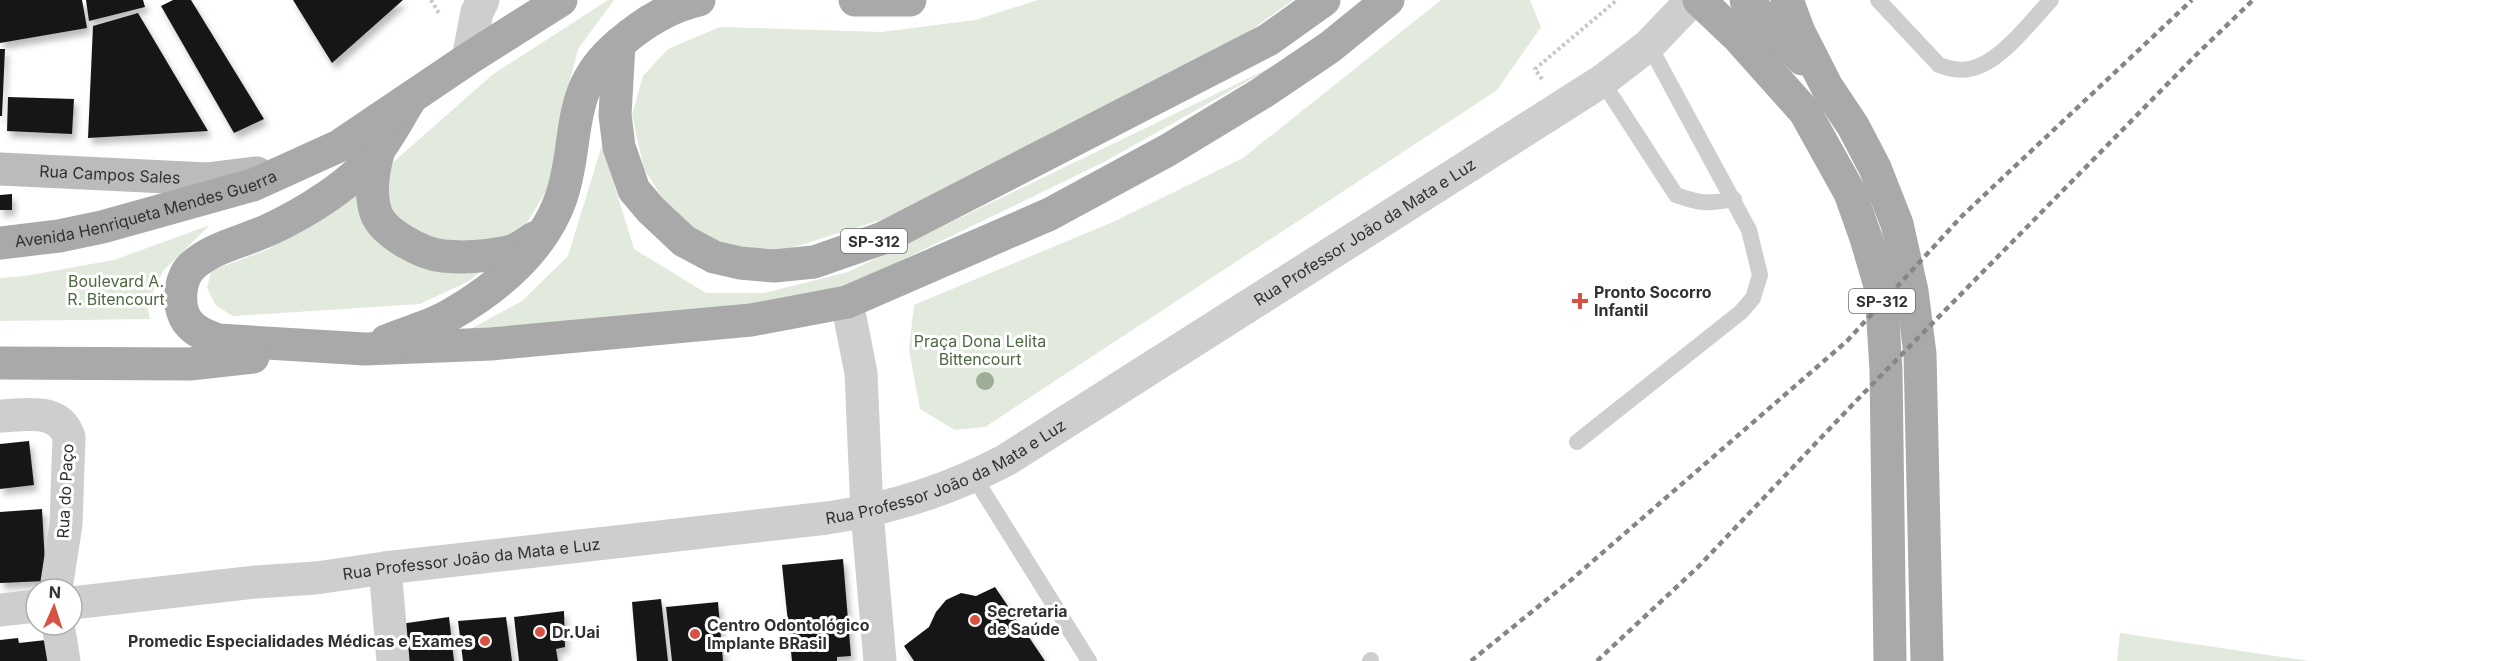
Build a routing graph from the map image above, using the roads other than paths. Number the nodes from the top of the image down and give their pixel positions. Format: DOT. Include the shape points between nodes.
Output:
graph roads {
  1 [pos="483,0"];
  2 [pos="561,0"];
  3 [pos="699,0"];
  4 [pos="855,0"];
  5 [pos="910,0"];
  6 [pos="1324,0"];
  7 [pos="1388,0"];
  8 [pos="1692,0"];
  9 [pos="1699,0"];
  10 [pos="1746,0"];
  11 [pos="1787,0"];
  12 [pos="1878,0"];
  13 [pos="2051,0"];
  14 [pos="619,44"];
  15 [pos="1649,45"];
  16 [pos="468,59"];
  17 [pos="1602,81"];
  18 [pos="1827,87"];
  19 [pos="411,98"];
  20 [pos="379,150"];
  21 [pos="0,169"];
  22 [pos="289,169"];
  23 [pos="1734,199"];
  24 [pos="545,231"];
  25 [pos="0,243"];
  26 [pos="847,302"];
  27 [pos="320,346"];
  28 [pos="365,349"];
  29 [pos="0,363"];
  30 [pos="0,416"];
  31 [pos="1577,442"];
  32 [pos="974,477"];
  33 [pos="867,512"];
  34 [pos="385,568"];
  35 [pos="58,577"];
  36 [pos="84,602"];
  37 [pos="24,607"];
  38 [pos="0,610"];
  39 [pos="60,637"];
  40 [pos="64,661"];
  41 [pos="393,661"];
  42 [pos="880,661"];
  43 [pos="1089,661"];
  44 [pos="1890,661"];
  45 [pos="1927,661"];
  1 -- 16 [label="street"];
  2 -- 16 [label="main road, Avenida Henriqueta Mendes Guerra"];
  3 -- 14 [label="main road" via="667,10"];
  4 -- 5 [label="main road"];
  6 -- 14 [label="main road, SP-312" via="1268,40 883,238 814,262 774,266 714,256 684,241 634,190 619,147 615,115"];
  7 -- 26 [label="main road" via="1320,54 1168,150 1050,214"];
  8 -- 15 [label="street, Rua Professor João da Mata e Luz"];
  9 -- 44 [label="main road, SP-312" via="1806,112 1850,192 1869,248 1881,290 1886,370"];
  10 -- 18 [label="main road"];
  11 -- 18 [label="main road, SP-312"];
  12 -- 13 [label="lane" via="1939,65 1958,70 1980,66 1997,54"];
  14 -- 24 [label="main road" via="603,57 582,95 561,198"];
  15 -- 17 [label="street, Rua Professor João da Mata e Luz"];
  15 -- 23 [label="lane"];
  16 -- 19 [label="main road, Avenida Henriqueta Mendes Guerra"];
  17 -- 23 [label="lane" via="1676,195 1708,204"];
  17 -- 32 [label="street, Rua Professor João da Mata e Luz"];
  18 -- 45 [label="main road, SP-312" via="1875,168 1897,224 1912,291 1920,354"];
  19 -- 20 [label="main road"];
  19 -- 22 [label="main road, Avenida Henriqueta Mendes Guerra" via="339,146"];
  20 -- 24 [label="main road" via="373,169 376,215 387,230 404,242 441,256 472,256 514,250"];
  20 -- 27 [label="main road" via="312,207 208,255 191,267 182,282 181,302 187,321 202,334 218,340"];
  21 -- 22 [label="street, Rua Campos Sales" via="208,179"];
  22 -- 25 [label="main road, Avenida Henriqueta Mendes Guerra" via="225,194 112,225"];
  23 -- 31 [label="lane" via="1749,230 1760,275 1753,298 1741,312"];
  24 -- 28 [label="main road" via="516,267 449,316"];
  26 -- 28 [label="main road" via="739,321 491,344"];
  26 -- 33 [label="street" via="861,373"];
  27 -- 28 [label="main road"];
  27 -- 29 [label="main road" via="190,364"];
  30 -- 35 [label="street, Rua do Paço" via="39,414 65,425 69,437 66,524"];
  32 -- 33 [label="street, Rua Professor João da Mata e Luz"];
  32 -- 43 [label="lane"];
  33 -- 34 [label="street, Rua Professor João da Mata e Luz"];
  33 -- 42 [label="street"];
  34 -- 36 [label="street, Rua Professor João da Mata e Luz"];
  34 -- 41 [label="street"];
  37 -- 38 [label="street"];
  39 -- 40 [label="street"];
}
